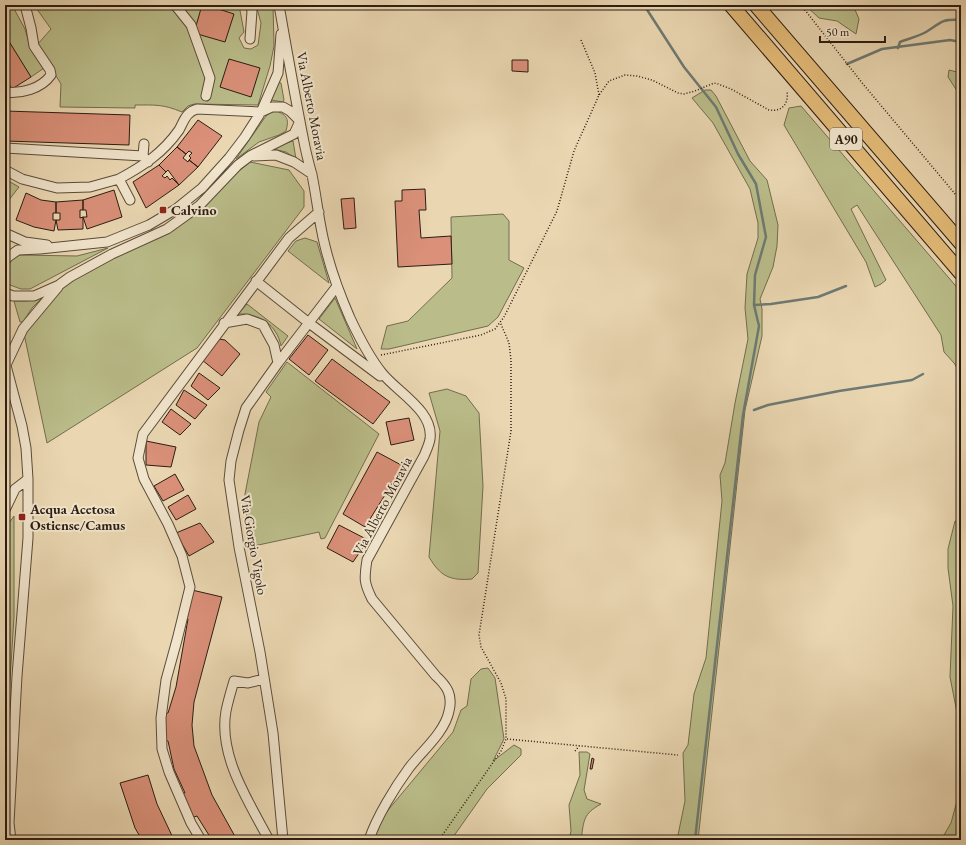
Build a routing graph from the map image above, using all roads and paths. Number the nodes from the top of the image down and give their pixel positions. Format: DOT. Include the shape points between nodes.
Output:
graph roads {
  1 [pos="25,5"];
  2 [pos="175,5"];
  3 [pos="250,5"];
  4 [pos="279,5"];
  5 [pos="731,5"];
  6 [pos="756,5"];
  7 [pos="801,5"];
  8 [pos="282,20"];
  9 [pos="250,39"];
  10 [pos="581,40"];
  11 [pos="787,91"];
  12 [pos="5,92"];
  13 [pos="599,95"];
  14 [pos="206,96"];
  15 [pos="260,112"];
  16 [pos="300,122"];
  17 [pos="144,144"];
  18 [pos="5,148"];
  19 [pos="250,156"];
  20 [pos="146,159"];
  21 [pos="5,170"];
  22 [pos="312,174"];
  23 [pos="119,179"];
  24 [pos="130,200"];
  25 [pos="961,201"];
  26 [pos="319,212"];
  27 [pos="5,233"];
  28 [pos="961,243"];
  29 [pos="62,246"];
  30 [pos="5,261"];
  31 [pos="961,273"];
  32 [pos="256,281"];
  33 [pos="59,284"];
  34 [pos="337,286"];
  35 [pos="5,293"];
  36 [pos="309,322"];
  37 [pos="500,322"];
  38 [pos="224,323"];
  39 [pos="370,357"];
  40 [pos="278,363"];
  41 [pos="5,364"];
  42 [pos="394,386"];
  43 [pos="28,479"];
  44 [pos="5,510"];
  45 [pos="264,679"];
  46 [pos="506,739"];
  47 [pos="580,746"];
  48 [pos="575,751"];
  49 [pos="678,755"];
  50 [pos="11,840"];
  51 [pos="201,840"];
  52 [pos="269,840"];
  53 [pos="283,840"];
  54 [pos="368,840"];
  55 [pos="439,840"];
  1 -- 12 [label="street" via="34,46 51,75 48,80 29,91"];
  2 -- 14 [label="street" via="191,24 210,78"];
  3 -- 9 [label="street"];
  4 -- 8 [label="street, Via Alberto Moravia"];
  5 -- 31 [label="highway, A90"];
  6 -- 28 [label="highway, A90"];
  7 -- 25 [label="path"];
  8 -- 15 [label="street" via="278,73"];
  8 -- 16 [label="street, Via Alberto Moravia"];
  10 -- 13 [label="path" via="595,73"];
  11 -- 13 [label="path" via="783,107 774,111 714,83 684,94 652,80 625,75 609,81"];
  13 -- 37 [label="path" via="574,151 557,211"];
  15 -- 16 [label="street" via="272,107 282,107 290,111"];
  15 -- 20 [label="street" via="197,109 185,117 166,146"];
  15 -- 29 [label="street" via="229,158 202,188 176,209 149,225 107,242"];
  16 -- 19 [label="street" via="294,134"];
  16 -- 22 [label="street, Via Alberto Moravia"];
  17 -- 20 [label="street"];
  18 -- 20 [label="street"];
  19 -- 22 [label="street" via="276,155 294,162"];
  19 -- 33 [label="street" via="199,206 167,229 112,254"];
  20 -- 23 [label="street"];
  21 -- 23 [label="street" via="22,179 57,188 90,187"];
  22 -- 26 [label="street, Via Alberto Moravia"];
  23 -- 24 [label="street"];
  26 -- 32 [label="street" via="289,238"];
  26 -- 34 [label="street, Via Alberto Moravia" via="325,246"];
  27 -- 29 [label="street" via="25,242"];
  29 -- 30 [label="street" via="18,250"];
  32 -- 36 [label="street"];
  32 -- 38 [label="street"];
  33 -- 35 [label="street" via="34,296 13,296"];
  33 -- 41 [label="street" via="23,329"];
  34 -- 36 [label="street, Via Giorgio Vigolo"];
  34 -- 39 [label="street, Via Alberto Moravia"];
  36 -- 40 [label="street, Via Giorgio Vigolo"];
  36 -- 42 [label="street"];
  37 -- 39 [label="path" via="495,329 481,335"];
  37 -- 46 [label="path" via="509,343 511,360 511,432 478,635 481,647 501,683 506,699"];
  38 -- 40 [label="street" via="246,319 263,325 274,345"];
  38 -- 51 [label="street" via="148,425 143,434 138,458 144,479 182,556 190,587 166,680 161,718 162,750 191,823"];
  39 -- 42 [label="street, Via Alberto Moravia"];
  40 -- 45 [label="street, Via Giorgio Vigolo" via="246,408 231,460 229,480"];
  41 -- 43 [label="street" via="22,426"];
  42 -- 54 [label="street, Via Alberto Moravia" via="414,403 424,416 430,430 430,439 424,456 367,560 364,578 372,599 450,694 449,711 441,730 409,768"];
  43 -- 44 [label="street" via="15,489"];
  43 -- 50 [label="street" via="28,538 9,823"];
  45 -- 52 [label="street" via="248,683 234,681 226,712 226,738 242,793"];
  45 -- 53 [label="street, Via Giorgio Vigolo"];
  46 -- 47 [label="path"];
  46 -- 55 [label="path" via="501,751"];
  47 -- 48 [label="path"];
  47 -- 49 [label="path"];
}
